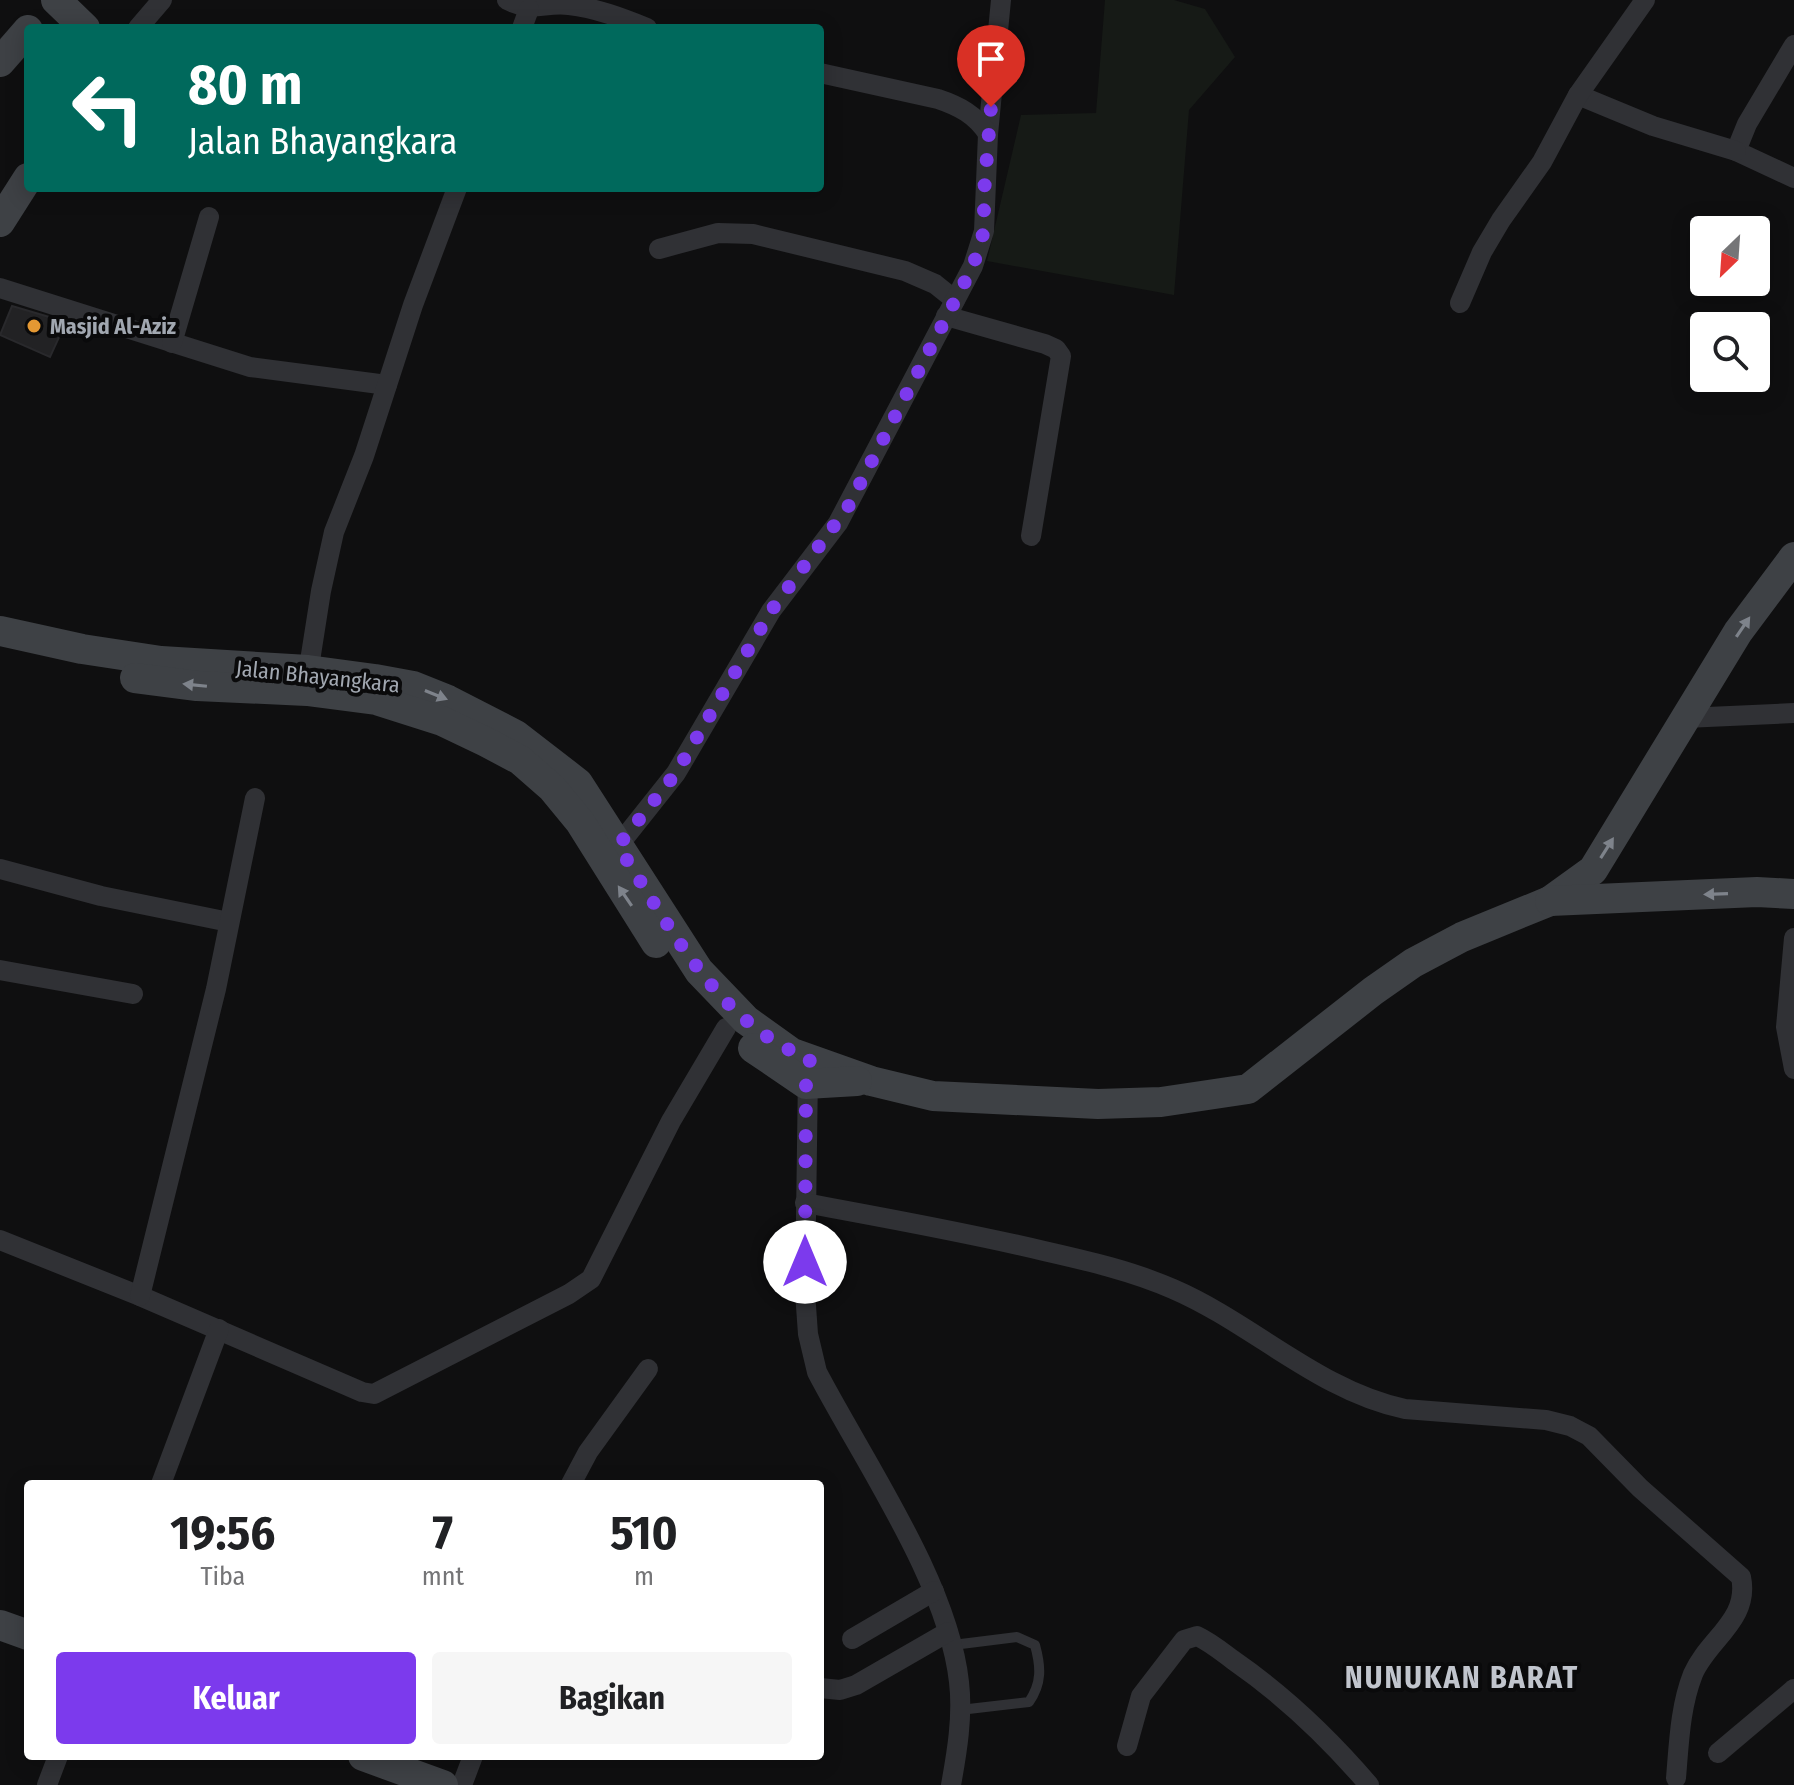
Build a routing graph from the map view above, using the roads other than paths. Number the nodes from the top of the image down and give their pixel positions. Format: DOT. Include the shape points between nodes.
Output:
graph roads {
  1 [pos="55,0"];
  2 [pos="162,0"];
  3 [pos="507,0"];
  4 [pos="1001,0"];
  5 [pos="1645,0"];
  6 [pos="566,2"];
  7 [pos="525,18"];
  8 [pos="33,24"];
  9 [pos="81,24"];
  10 [pos="141,24"];
  11 [pos="637,24"];
  12 [pos="24,35"];
  13 [pos="1794,45"];
  14 [pos="0,62"];
  15 [pos="824,74"];
  16 [pos="1578,95"];
  17 [pos="988,134"];
  18 [pos="1736,151"];
  19 [pos="1794,178"];
  20 [pos="24,184"];
  21 [pos="455,192"];
  22 [pos="209,217"];
  23 [pos="0,222"];
  24 [pos="659,249"];
  25 [pos="0,288"];
  26 [pos="1460,303"];
  27 [pos="950,308"];
  28 [pos="172,343"];
  29 [pos="387,385"];
  30 [pos="1031,536"];
  31 [pos="1794,557"];
  32 [pos="0,631"];
  33 [pos="0,649"];
  34 [pos="308,681"];
  35 [pos="1794,713"];
  36 [pos="1685,718"];
  37 [pos="255,798"];
  38 [pos="618,846"];
  39 [pos="0,869"];
  40 [pos="1794,894"];
  41 [pos="1550,901"];
  42 [pos="229,922"];
  43 [pos="1794,938"];
  44 [pos="0,970"];
  45 [pos="133,994"];
  46 [pos="726,1028"];
  47 [pos="1794,1069"];
  48 [pos="808,1072"];
  49 [pos="805,1203"];
  50 [pos="0,1240"];
  51 [pos="140,1296"];
  52 [pos="219,1329"];
  53 [pos="648,1369"];
  54 [pos="162,1480"];
  55 [pos="573,1480"];
  56 [pos="934,1591"];
  57 [pos="0,1625"];
  58 [pos="24,1634"];
  59 [pos="852,1639"];
  60 [pos="950,1639"];
  61 [pos="824,1688"];
  62 [pos="1794,1689"];
  63 [pos="960,1710"];
  64 [pos="1127,1746"];
  65 [pos="1718,1753"];
  66 [pos="56,1760"];
  67 [pos="374,1760"];
  68 [pos="471,1760"];
  69 [pos="1676,1778"];
  70 [pos="47,1785"];
  71 [pos="443,1785"];
  72 [pos="462,1785"];
  73 [pos="951,1785"];
  74 [pos="1369,1785"];
  1 -- 8 [label="main road"];
  1 -- 9 [label="main road"];
  2 -- 10 [label="street"];
  3 -- 7 [label="street"];
  4 -- 17 [label="street"];
  5 -- 16 [label="street"];
  6 -- 7 [label="street"];
  6 -- 11 [label="street"];
  12 -- 14 [label="main road"];
  13 -- 18 [label="street"];
  15 -- 17 [label="street" via="938,99 973,116"];
  16 -- 18 [label="street" via="1653,126"];
  16 -- 26 [label="street" via="1542,162 1482,252"];
  17 -- 27 [label="street" via="984,231 973,266"];
  18 -- 19 [label="street"];
  20 -- 23 [label="main road"];
  21 -- 29 [label="street"];
  22 -- 28 [label="street"];
  24 -- 27 [label="street" via="718,233 753,234 905,271 935,284"];
  25 -- 28 [label="street"];
  27 -- 30 [label="street" via="1045,344 1061,356"];
  27 -- 38 [label="street" via="843,515 771,611 676,773"];
  28 -- 29 [label="street" via="278,373"];
  29 -- 34 [label="street" via="334,532"];
  36 -- 31 [label="main road, one-way" via="1738,632"];
  32 -- 34 [label="main road, Jalan Bhayangkara" via="82,649"];
  34 -- 33 [label="main road, Jalan Bhayangkara, one-way" via="197,686"];
  34 -- 38 [label="main road, Jalan Bhayangkara, one-way" via="413,686 493,722 578,783"];
  46 -- 34 [label="main road, Jalan Bhayangkara, one-way" via="681,981 580,822 520,760 408,708"];
  35 -- 36 [label="street"];
  41 -- 36 [label="main road, one-way" via="1593,870"];
  37 -- 42 [label="street"];
  38 -- 48 [label="main road, Jalan Bhayangkara" via="699,971"];
  39 -- 42 [label="street"];
  40 -- 41 [label="main road, one-way"];
  41 -- 48 [label="main road, Jalan Bhayangkara" via="1413,963 1248,1089 1161,1102 1098,1104 933,1096"];
  42 -- 51 [label="street"];
  43 -- 47 [label="street" via="1786,1027"];
  44 -- 45 [label="street"];
  46 -- 48 [label="main road, Jalan Bhayangkara" via="784,1072"];
  46 -- 52 [label="street" via="671,1121 598,1267 582,1287 374,1394"];
  48 -- 49 [label="street"];
  49 -- 56 [label="street" via="807,1320 817,1372"];
  49 -- 69 [label="street" via="970,1234 1141,1276 1176,1290 1382,1404 1546,1420 1589,1436 1741,1577 1744,1590 1738,1610 1694,1671 1686,1695"];
  50 -- 51 [label="street"];
  51 -- 52 [label="street"];
  52 -- 54 [label="street"];
  53 -- 55 [label="street"];
  56 -- 59 [label="street"];
  56 -- 60 [label="street"];
  57 -- 58 [label="main road"];
  60 -- 61 [label="street" via="856,1685"];
  60 -- 63 [label="street"];
  60 -- 63 [label="lane" via="1017,1637 1035,1645 1041,1666 1029,1702"];
  62 -- 65 [label="street"];
  63 -- 73 [label="street"];
  64 -- 74 [label="street" via="1141,1696 1184,1640 1197,1636 1299,1710"];
  66 -- 70 [label="street"];
  67 -- 71 [label="main road"];
  68 -- 72 [label="street"];
}
